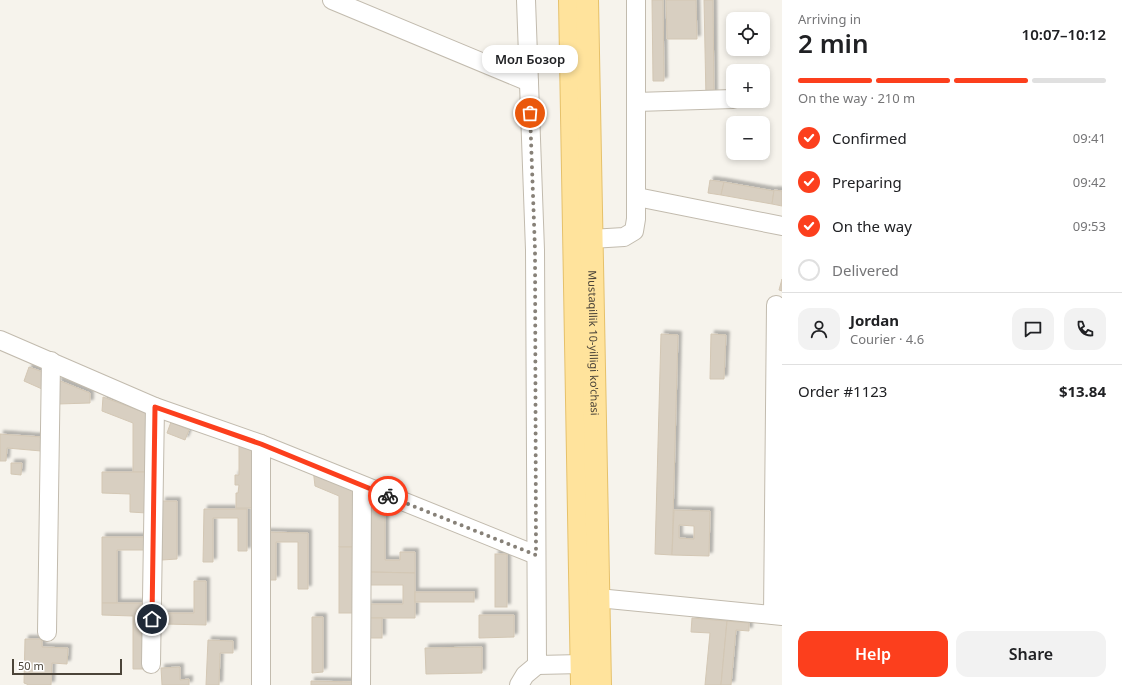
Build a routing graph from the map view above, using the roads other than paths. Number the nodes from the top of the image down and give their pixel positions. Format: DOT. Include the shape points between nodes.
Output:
graph roads {
  1 [pos="332,0"];
  2 [pos="526,0"];
  3 [pos="570,0"];
  4 [pos="587,0"];
  5 [pos="636,0"];
  6 [pos="529,82"];
  7 [pos="726,99"];
  8 [pos="636,102"];
  9 [pos="637,197"];
  10 [pos="782,226"];
  11 [pos="591,239"];
  12 [pos="776,305"];
  13 [pos="0,340"];
  14 [pos="51,361"];
  15 [pos="155,407"];
  16 [pos="261,444"];
  17 [pos="778,450"];
  18 [pos="362,486"];
  19 [pos="536,555"];
  20 [pos="598,598"];
  21 [pos="778,616"];
  22 [pos="47,632"];
  23 [pos="151,664"];
  24 [pos="537,665"];
  25 [pos="582,675"];
  26 [pos="261,685"];
  27 [pos="361,685"];
  28 [pos="519,685"];
  29 [pos="600,685"];
  1 -- 6 [label="street"];
  2 -- 6 [label="street"];
  3 -- 25 [label="main road, Mustaqillik 10-yilligi ko'chasi"];
  4 -- 11 [label="main road, Mustaqillik 10-yilligi ko'chasi"];
  5 -- 8 [label="street"];
  6 -- 19 [label="street" via="535,250"];
  7 -- 8 [label="street"];
  8 -- 9 [label="street"];
  9 -- 10 [label="street"];
  9 -- 11 [label="street" via="634,231 624,238"];
  11 -- 20 [label="main road, Mustaqillik 10-yilligi ko'chasi"];
  12 -- 17 [label="street"];
  13 -- 14 [label="street"];
  14 -- 15 [label="street"];
  14 -- 22 [label="street"];
  15 -- 16 [label="street"];
  15 -- 23 [label="street"];
  16 -- 18 [label="street"];
  16 -- 26 [label="street"];
  17 -- 21 [label="street"];
  18 -- 19 [label="street"];
  18 -- 27 [label="street"];
  19 -- 24 [label="street"];
  20 -- 21 [label="street"];
  20 -- 29 [label="main road, Mustaqillik 10-yilligi ko'chasi"];
  24 -- 25 [label="street"];
  24 -- 28 [label="street" via="525,675"];
}
